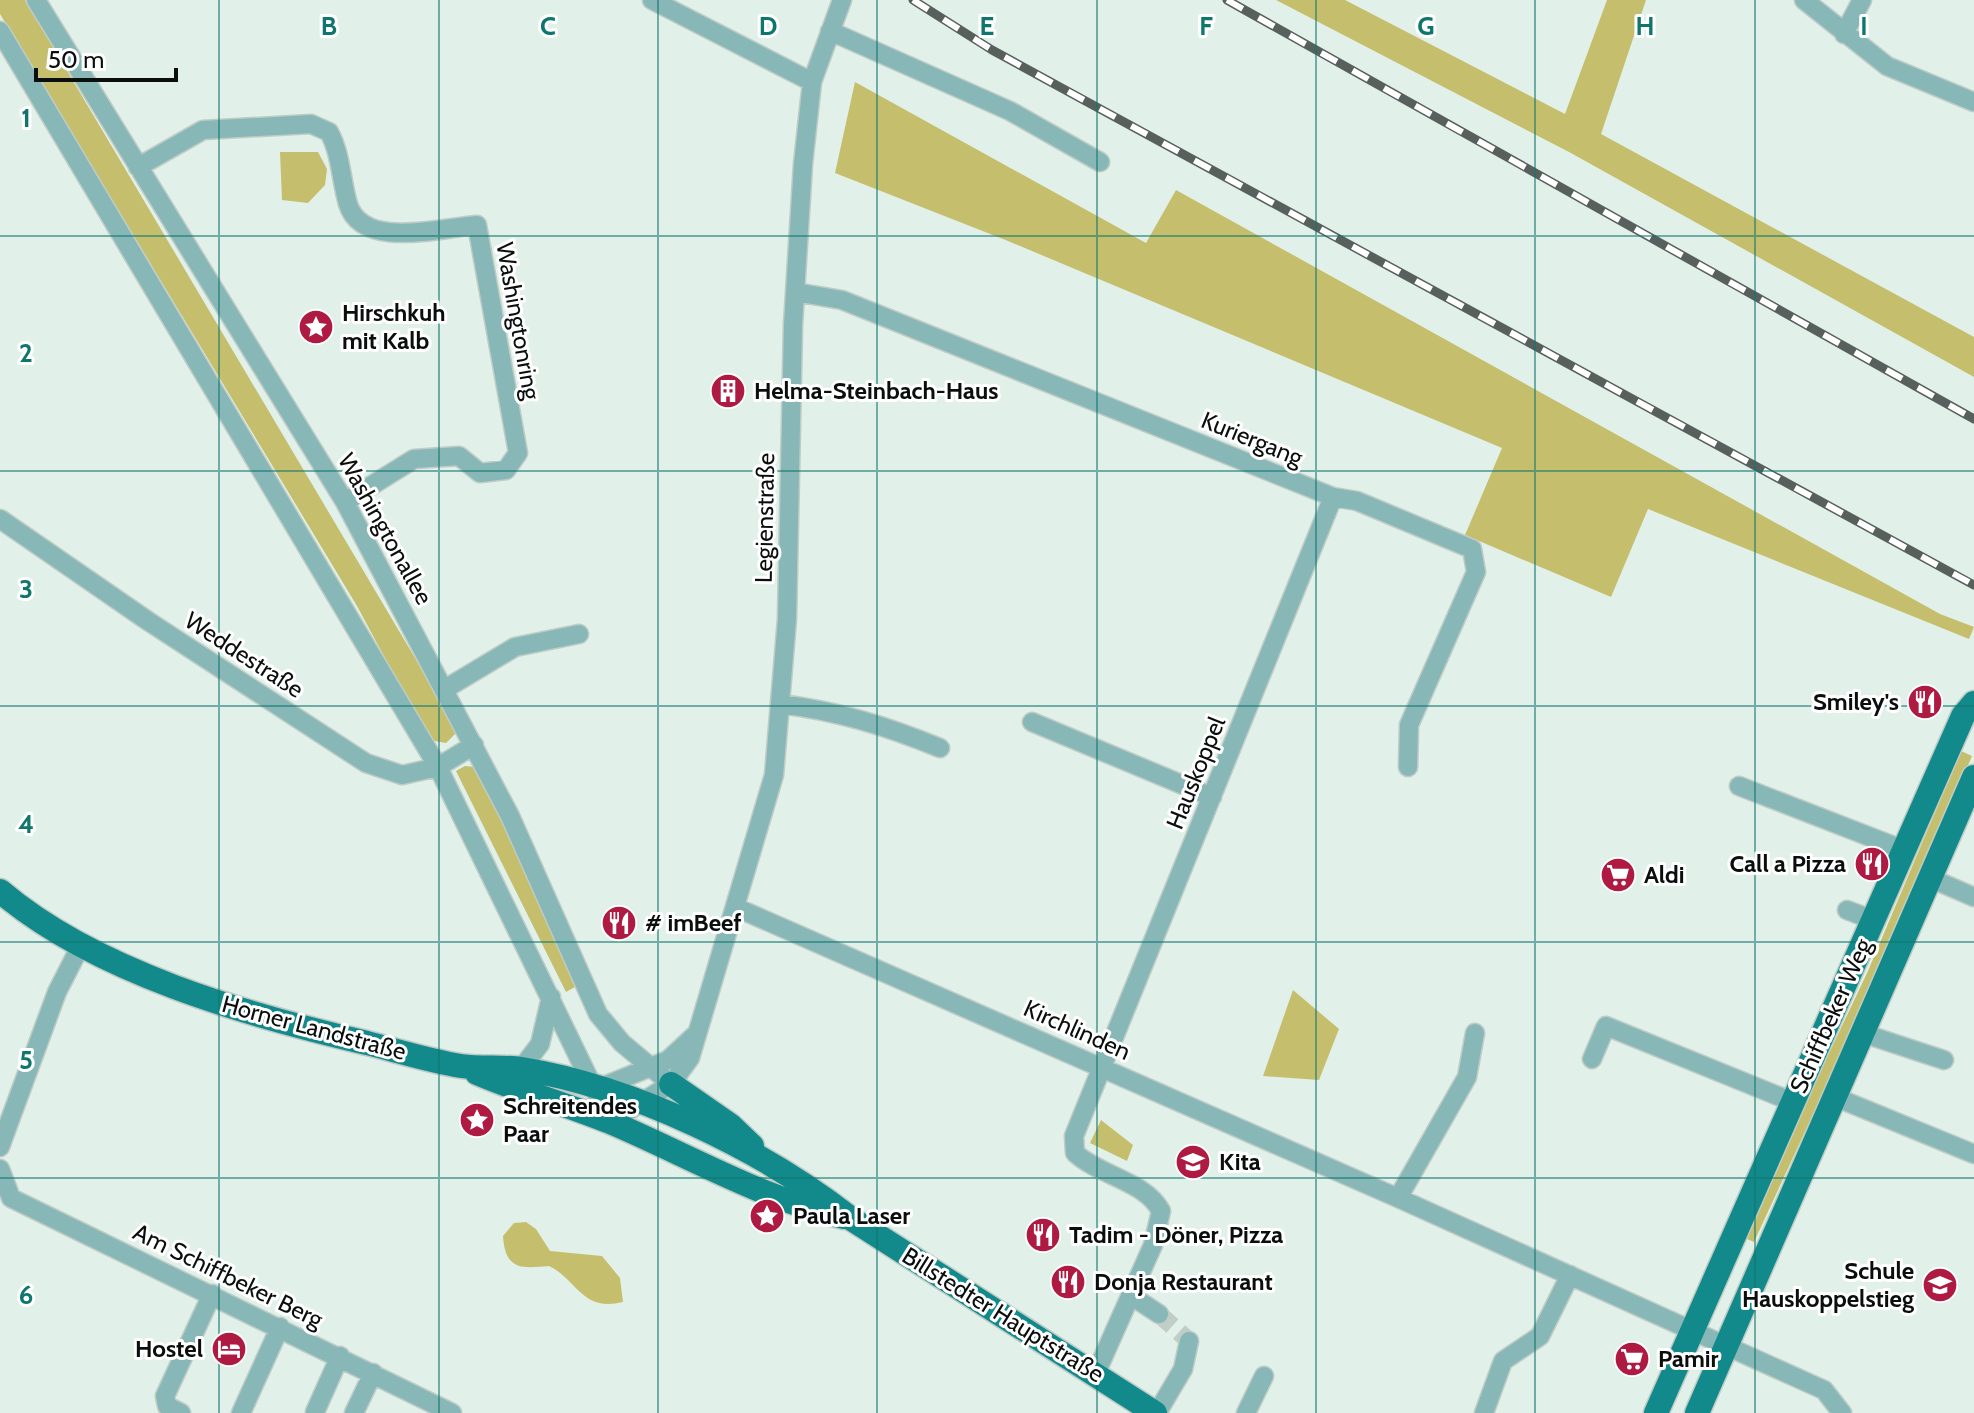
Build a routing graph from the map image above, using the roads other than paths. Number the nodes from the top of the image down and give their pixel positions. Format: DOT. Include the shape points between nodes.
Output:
graph roads {
  1 [pos="652,0"];
  2 [pos="842,0"];
  3 [pos="1804,0"];
  4 [pos="1862,0"];
  5 [pos="39,1"];
  6 [pos="0,31"];
  7 [pos="830,31"];
  8 [pos="1844,34"];
  9 [pos="812,82"];
  10 [pos="1974,102"];
  11 [pos="1100,162"];
  12 [pos="138,167"];
  13 [pos="795,292"];
  14 [pos="1333,497"];
  15 [pos="345,502"];
  16 [pos="0,519"];
  17 [pos="579,634"];
  18 [pos="445,689"];
  19 [pos="1974,703"];
  20 [pos="780,704"];
  21 [pos="1032,722"];
  22 [pos="474,745"];
  23 [pos="940,748"];
  24 [pos="438,767"];
  25 [pos="1408,767"];
  26 [pos="1974,777"];
  27 [pos="1739,786"];
  28 [pos="1212,797"];
  29 [pos="1904,850"];
  30 [pos="1930,878"];
  31 [pos="0,891"];
  32 [pos="1974,897"];
  33 [pos="735,907"];
  34 [pos="1847,910"];
  35 [pos="1873,920"];
  36 [pos="82,943"];
  37 [pos="551,997"];
  38 [pos="698,1031"];
  39 [pos="1475,1033"];
  40 [pos="1862,1033"];
  41 [pos="690,1058"];
  42 [pos="1592,1059"];
  43 [pos="1944,1060"];
  44 [pos="462,1066"];
  45 [pos="1102,1067"];
  46 [pos="521,1069"];
  47 [pos="661,1076"];
  48 [pos="596,1089"];
  49 [pos="1835,1097"];
  50 [pos="692,1099"];
  51 [pos="1793,1102"];
  52 [pos="638,1103"];
  53 [pos="610,1122"];
  54 [pos="0,1147"];
  55 [pos="1974,1154"];
  56 [pos="763,1156"];
  57 [pos="1,1176"];
  58 [pos="1398,1198"];
  59 [pos="850,1218"];
  60 [pos="1570,1275"];
  61 [pos="212,1294"];
  62 [pos="1130,1295"];
  63 [pos="1159,1314"];
  64 [pos="280,1327"];
  65 [pos="1692,1331"];
  66 [pos="1189,1341"];
  67 [pos="1726,1347"];
  68 [pos="340,1356"];
  69 [pos="373,1373"];
  70 [pos="1096,1373"];
  71 [pos="1264,1376"];
  72 [pos="315,1412"];
  73 [pos="181,1413"];
  74 [pos="241,1413"];
  75 [pos="354,1413"];
  76 [pos="452,1413"];
  77 [pos="1156,1413"];
  78 [pos="1246,1413"];
  79 [pos="1484,1413"];
  80 [pos="1656,1413"];
  81 [pos="1697,1413"];
  82 [pos="1842,1413"];
  1 -- 9 [label="street"];
  2 -- 7 [label="street, Legienstraße"];
  3 -- 8 [label="street"];
  4 -- 8 [label="street"];
  5 -- 12 [label="street, Washingtonallee"];
  6 -- 24 [label="street"];
  7 -- 9 [label="street, Legienstraße"];
  7 -- 11 [label="street" via="1010,111"];
  8 -- 10 [label="street" via="1887,66"];
  9 -- 13 [label="street, Legienstraße"];
  12 -- 15 [label="street, Washingtonallee"];
  12 -- 15 [label="street, Washingtonring" via="203,130 311,124 329,132 334,141 348,204 362,227 393,232 477,225 518,453 506,470 480,473 459,456 414,459"];
  13 -- 14 [label="street, Kuriergang" via="842,300"];
  13 -- 20 [label="street, Legienstraße"];
  14 -- 25 [label="street, Kuriergang" via="1357,501 1472,549 1476,559 1476,572 1409,725"];
  14 -- 28 [label="street, Hauskoppel"];
  15 -- 18 [label="street, Washingtonallee"];
  16 -- 24 [label="street, Weddestraße" via="366,763 402,775"];
  17 -- 18 [label="street" via="515,647"];
  18 -- 22 [label="street, Washingtonallee"];
  19 -- 29 [label="main road, Schiffbeker Weg" via="1963,716"];
  20 -- 23 [label="street" via="871,721"];
  20 -- 33 [label="street, Legienstraße" via="774,775"];
  21 -- 28 [label="street"];
  22 -- 24 [label="street, Weddestraße"];
  22 -- 47 [label="street, Washingtonallee" via="598,1014"];
  24 -- 37 [label="street"];
  26 -- 30 [label="main road, Schiffbeker Weg"];
  27 -- 29 [label="street"];
  28 -- 45 [label="street, Hauskoppel"];
  29 -- 35 [label="main road, Schiffbeker Weg"];
  30 -- 32 [label="street"];
  30 -- 40 [label="main road, Schiffbeker Weg"];
  31 -- 36 [label="main road, Horner Landstraße" via="22,910"];
  33 -- 38 [label="street, Legienstraße"];
  33 -- 45 [label="street, Kirchlinden"];
  34 -- 35 [label="street"];
  35 -- 51 [label="main road, Schiffbeker Weg"];
  36 -- 44 [label="main road, Horner Landstraße" via="150,976 269,1020"];
  36 -- 54 [label="street" via="57,992"];
  37 -- 46 [label="street" via="540,1044"];
  37 -- 48 [label="street"];
  38 -- 41 [label="street, Legienstraße"];
  38 -- 47 [label="street, Legienstraße"];
  39 -- 58 [label="street" via="1467,1077"];
  40 -- 43 [label="street"];
  40 -- 49 [label="main road, Schiffbeker Weg"];
  41 -- 47 [label="street, Legienstraße"];
  41 -- 50 [label="street, Legienstraße"];
  42 -- 51 [label="street" via="1606,1026"];
  44 -- 46 [label="main road, Horner Landstraße"];
  44 -- 53 [label="main road, Horner Landstraße"];
  45 -- 58 [label="street, Kirchlinden"];
  45 -- 62 [label="street, Hauskoppel" via="1074,1136 1075,1153 1151,1197 1161,1211 1153,1245"];
  46 -- 48 [label="main road, Horner Landstraße"];
  47 -- 48 [label="street, Legienstraße"];
  47 -- 50 [label="main road, Billstedter Hauptstraße"];
  47 -- 52 [label="street, Legienstraße"];
  48 -- 52 [label="main road, Billstedter Hauptstraße"];
  48 -- 53 [label="street"];
  49 -- 55 [label="street"];
  49 -- 67 [label="main road, Schiffbeker Weg"];
  50 -- 56 [label="main road, Billstedter Hauptstraße"];
  51 -- 65 [label="main road, Schiffbeker Weg"];
  52 -- 53 [label="street, Legienstraße"];
  52 -- 56 [label="main road, Billstedter Hauptstraße"];
  53 -- 59 [label="main road, Billstedter Hauptstraße" via="794,1206"];
  56 -- 59 [label="main road, Billstedter Hauptstraße"];
  57 -- 61 [label="street, Am Schiffbeker Berg" via="11,1198"];
  58 -- 60 [label="street, Kirchlinden"];
  59 -- 70 [label="main road, Billstedter Hauptstraße"];
  60 -- 65 [label="street, Kirchlinden"];
  60 -- 79 [label="street" via="1540,1336 1503,1361"];
  61 -- 64 [label="street, Am Schiffbeker Berg"];
  61 -- 73 [label="street" via="165,1396 167,1406"];
  62 -- 63 [label="street"];
  62 -- 70 [label="street"];
  64 -- 68 [label="street, Am Schiffbeker Berg"];
  64 -- 74 [label="street"];
  65 -- 67 [label="street"];
  65 -- 80 [label="main road, Schiffbeker Weg"];
  66 -- 77 [label="street" via="1183,1369"];
  67 -- 81 [label="main road, Schiffbeker Weg"];
  67 -- 82 [label="street" via="1824,1390"];
  68 -- 69 [label="street, Am Schiffbeker Berg"];
  68 -- 72 [label="street"];
  69 -- 75 [label="street"];
  69 -- 76 [label="street, Am Schiffbeker Berg"];
  70 -- 77 [label="main road, Billstedter Hauptstraße"];
  71 -- 78 [label="street"];
}
